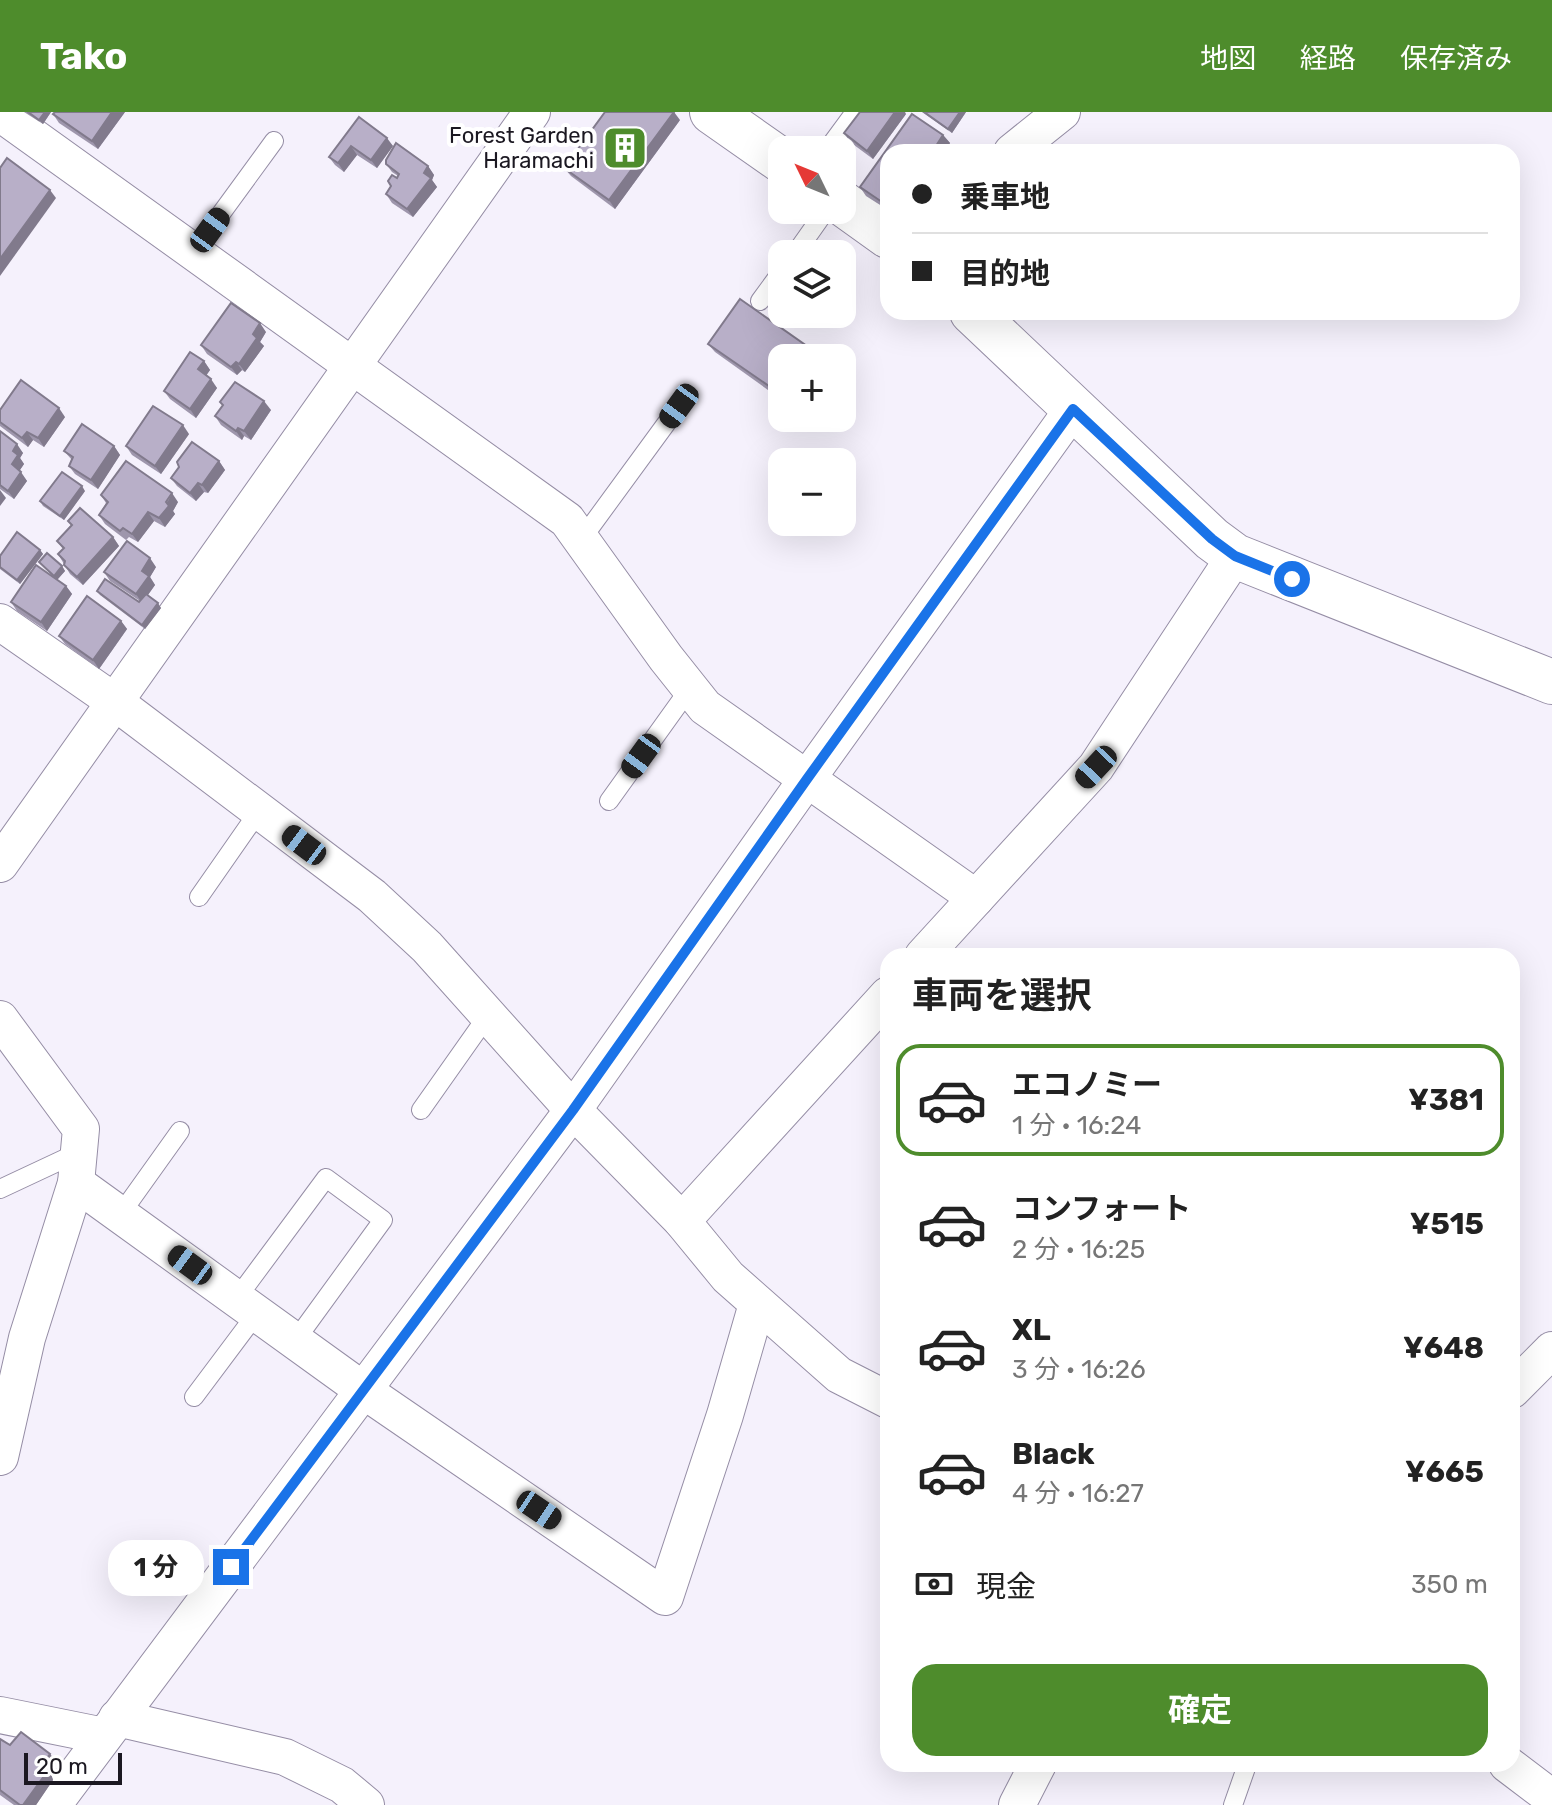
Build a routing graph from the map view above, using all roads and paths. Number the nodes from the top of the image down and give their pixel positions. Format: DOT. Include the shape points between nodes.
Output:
graph roads {
  1 [pos="532,112"];
  2 [pos="712,112"];
  3 [pos="855,112"];
  4 [pos="1062,112"];
  5 [pos="0,113"];
  6 [pos="837,136"];
  7 [pos="274,141"];
  8 [pos="1022,144"];
  9 [pos="768,151"];
  10 [pos="856,213"];
  11 [pos="880,230"];
  12 [pos="193,252"];
  13 [pos="768,290"];
  14 [pos="760,301"];
  15 [pos="980,320"];
  16 [pos="352,366"];
  17 [pos="679,406"];
  18 [pos="1073,409"];
  19 [pos="581,540"];
  20 [pos="1235,556"];
  21 [pos="0,622"];
  22 [pos="1552,682"];
  23 [pos="690,688"];
  24 [pos="115,702"];
  25 [pos="807,779"];
  26 [pos="609,801"];
  27 [pos="259,811"];
  28 [pos="0,864"];
  29 [pos="199,897"];
  30 [pos="976,898"];
  31 [pos="930,948"];
  32 [pos="880,1004"];
  33 [pos="488,1015"];
  34 [pos="0,1019"];
  35 [pos="421,1110"];
  36 [pos="573,1110"];
  37 [pos="180,1131"];
  38 [pos="77,1167"];
  39 [pos="0,1189"];
  40 [pos="120,1215"];
  41 [pos="682,1221"];
  42 [pos="757,1304"];
  43 [pos="247,1306"];
  44 [pos="295,1341"];
  45 [pos="1552,1350"];
  46 [pos="1520,1382"];
  47 [pos="363,1390"];
  48 [pos="880,1396"];
  49 [pos="194,1397"];
  50 [pos="0,1457"];
  51 [pos="0,1715"];
  52 [pos="110,1727"];
  53 [pos="1034,1772"];
  54 [pos="1245,1772"];
  55 [pos="1518,1772"];
  56 [pos="1552,1798"];
  57 [pos="53,1805"];
  58 [pos="366,1805"];
  59 [pos="1017,1805"];
  60 [pos="1233,1805"];
  1 -- 16 [label="street"];
  2 -- 9 [label="street"];
  3 -- 6 [label="lane"];
  4 -- 8 [label="street"];
  5 -- 12 [label="street"];
  7 -- 12 [label="lane"];
  10 -- 11 [label="street"];
  12 -- 16 [label="street"];
  13 -- 14 [label="lane"];
  15 -- 18 [label="street"];
  16 -- 19 [label="street" via="567,520"];
  16 -- 24 [label="street"];
  17 -- 19 [label="lane"];
  18 -- 20 [label="street"];
  18 -- 25 [label="street"];
  19 -- 23 [label="street"];
  20 -- 22 [label="street"];
  20 -- 30 [label="street" via="1096,767"];
  21 -- 24 [label="street"];
  23 -- 25 [label="street" via="705,707"];
  23 -- 26 [label="lane"];
  24 -- 27 [label="street"];
  24 -- 28 [label="street"];
  25 -- 30 [label="street"];
  25 -- 36 [label="street"];
  27 -- 29 [label="lane"];
  27 -- 33 [label="street" via="372,896"];
  30 -- 31 [label="street"];
  32 -- 41 [label="street"];
  33 -- 35 [label="lane"];
  33 -- 36 [label="street"];
  34 -- 38 [label="street" via="81,1129"];
  36 -- 41 [label="street"];
  36 -- 47 [label="street"];
  37 -- 40 [label="lane"];
  38 -- 39 [label="lane"];
  38 -- 40 [label="street"];
  38 -- 50 [label="street" via="27,1338"];
  40 -- 43 [label="street"];
  41 -- 42 [label="street"];
  42 -- 47 [label="street" via="665,1597"];
  42 -- 48 [label="street" via="839,1375"];
  43 -- 44 [label="street"];
  43 -- 44 [label="lane" via="326,1178 383,1220"];
  43 -- 49 [label="lane"];
  44 -- 47 [label="street"];
  45 -- 46 [label="street"];
  47 -- 52 [label="street"];
  51 -- 52 [label="street"];
  52 -- 57 [label="street"];
  52 -- 58 [label="street" via="285,1757 342,1785"];
  53 -- 59 [label="street"];
  54 -- 60 [label="lane"];
  55 -- 56 [label="street"];
}
